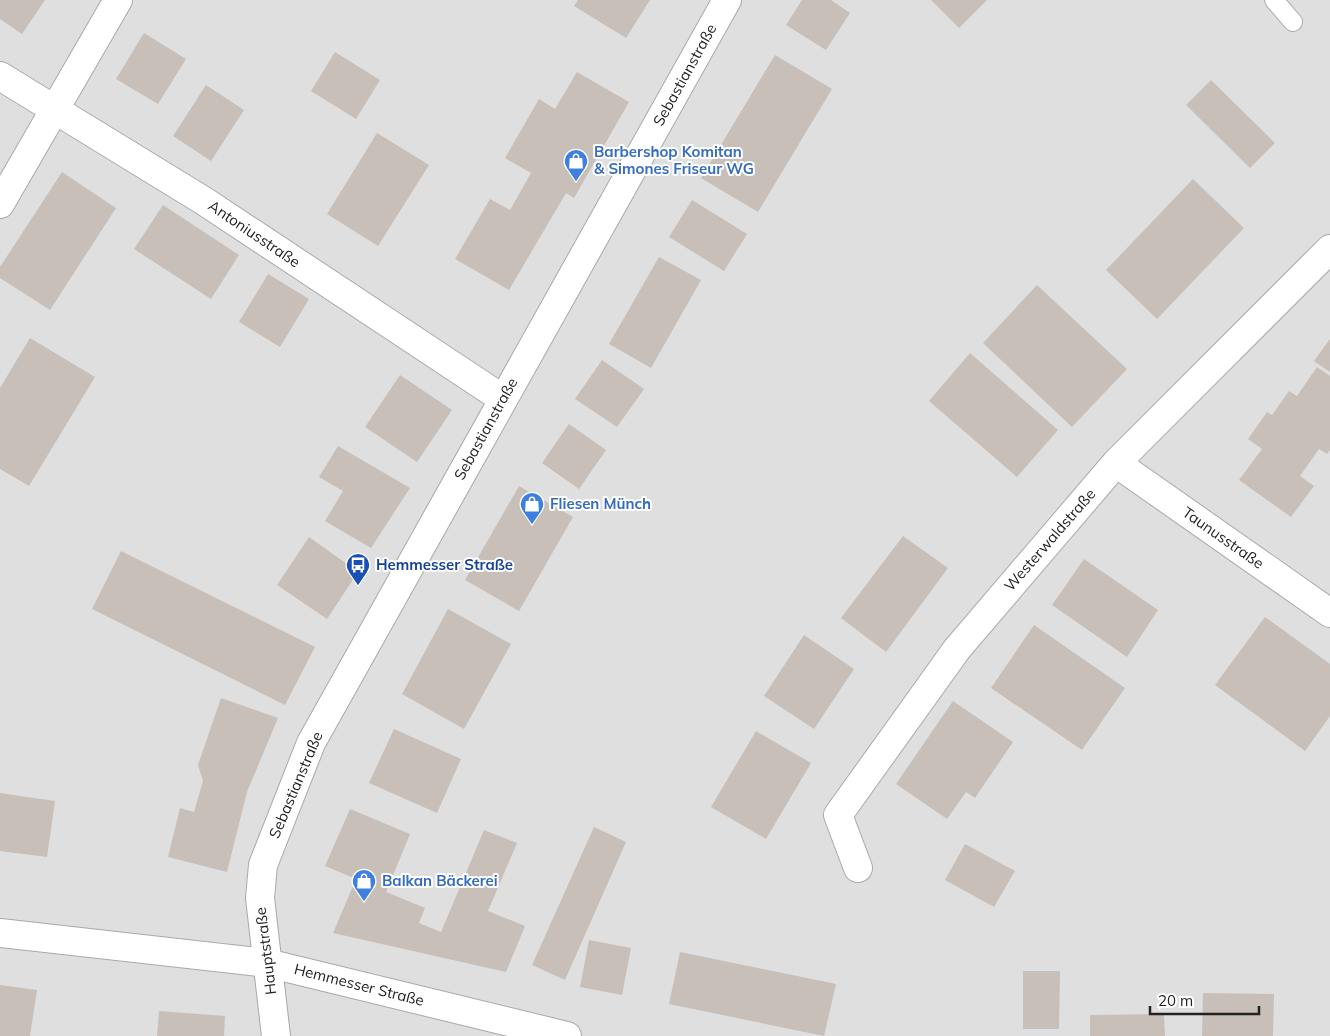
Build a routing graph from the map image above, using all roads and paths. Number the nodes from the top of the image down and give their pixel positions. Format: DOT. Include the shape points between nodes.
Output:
graph roads {
  1 [pos="118,0"];
  2 [pos="727,0"];
  3 [pos="1274,0"];
  4 [pos="1293,22"];
  5 [pos="0,76"];
  6 [pos="54,109"];
  7 [pos="0,204"];
  8 [pos="1330,249"];
  9 [pos="503,399"];
  10 [pos="1116,463"];
  11 [pos="1330,613"];
  12 [pos="263,865"];
  13 [pos="858,868"];
  14 [pos="0,933"];
  15 [pos="267,963"];
  16 [pos="276,1036"];
  17 [pos="567,1036"];
  1 -- 6 [label="street"];
  2 -- 9 [label="street, Sebastianstraße"];
  3 -- 4 [label="lane"];
  5 -- 6 [label="street, Antoniusstraße"];
  6 -- 7 [label="street"];
  6 -- 9 [label="street, Antoniusstraße" via="204,201"];
  8 -- 10 [label="street, Westerwaldstraße"];
  9 -- 12 [label="street, Sebastianstraße" via="311,743"];
  10 -- 11 [label="street, Taunusstraße"];
  10 -- 13 [label="street, Westerwaldstraße" via="957,649 838,815"];
  12 -- 15 [label="street, Hauptstraße" via="260,898"];
  14 -- 15 [label="street, Hemmesser Straße"];
  15 -- 16 [label="street, Hauptstraße"];
  15 -- 17 [label="street, Hemmesser Straße"];
}
